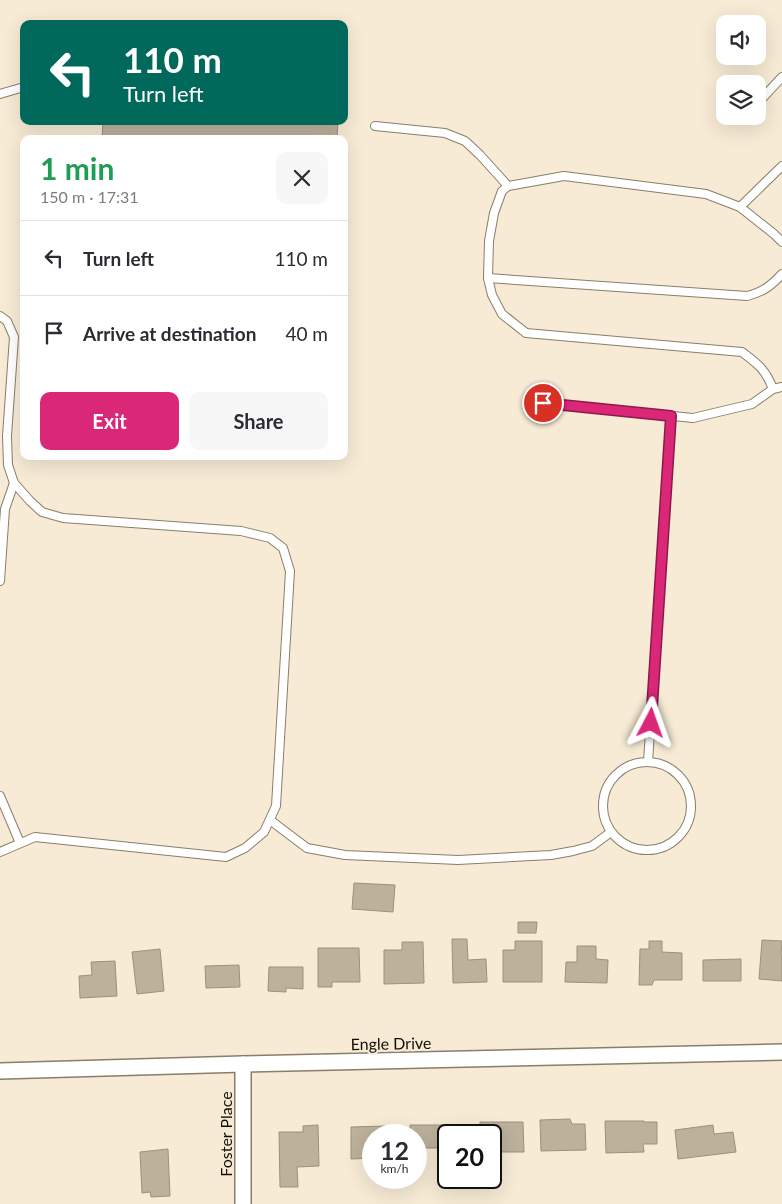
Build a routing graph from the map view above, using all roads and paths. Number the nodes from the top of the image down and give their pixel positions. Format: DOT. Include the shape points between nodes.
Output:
graph roads {
  1 [pos="782,77"];
  2 [pos="20,88"];
  3 [pos="0,94"];
  4 [pos="766,94"];
  5 [pos="375,126"];
  6 [pos="782,166"];
  7 [pos="508,186"];
  8 [pos="740,207"];
  9 [pos="782,242"];
  10 [pos="782,274"];
  11 [pos="488,278"];
  12 [pos="0,316"];
  13 [pos="782,387"];
  14 [pos="773,389"];
  15 [pos="543,403"];
  16 [pos="671,416"];
  17 [pos="14,483"];
  18 [pos="0,581"];
  19 [pos="648,762"];
  20 [pos="0,796"];
  21 [pos="270,820"];
  22 [pos="611,832"];
  23 [pos="20,843"];
  24 [pos="0,852"];
  25 [pos="782,1052"];
  26 [pos="243,1064"];
  27 [pos="0,1071"];
  28 [pos="243,1204"];
  1 -- 4 [label="lane"];
  2 -- 3 [label="lane"];
  5 -- 7 [label="lane" via="445,133 465,141"];
  6 -- 8 [label="lane"];
  7 -- 8 [label="lane" via="564,176 706,194"];
  7 -- 11 [label="lane" via="502,191 494,213"];
  8 -- 9 [label="lane"];
  10 -- 11 [label="lane" via="772,285 747,296"];
  11 -- 14 [label="lane" via="502,314 526,333 742,352 758,363"];
  12 -- 17 [label="lane" via="7,321 14,337 6,436 8,465"];
  13 -- 14 [label="lane"];
  14 -- 16 [label="lane" via="752,404 693,418"];
  15 -- 16 [label="lane"];
  16 -- 19 [label="lane"];
  17 -- 18 [label="lane" via="5,509"];
  17 -- 21 [label="lane" via="42,512 64,518 241,531 270,538 284,548 290,570 276,806"];
  19 -- 22 [label="lane" via="634,763 622,769 605,791 605,819"];
  19 -- 22 [label="lane" via="663,765 685,784 690,798 686,826 677,838 650,850 622,842"];
  20 -- 23 [label="lane"];
  21 -- 22 [label="lane" via="306,848 345,855 458,860 573,851 592,846"];
  21 -- 23 [label="lane" via="264,832 245,848 226,857 35,837"];
  23 -- 24 [label="lane"];
  25 -- 26 [label="street, Engle Drive"];
  26 -- 27 [label="street, Engle Drive"];
  26 -- 28 [label="street, Foster Place"];
}
